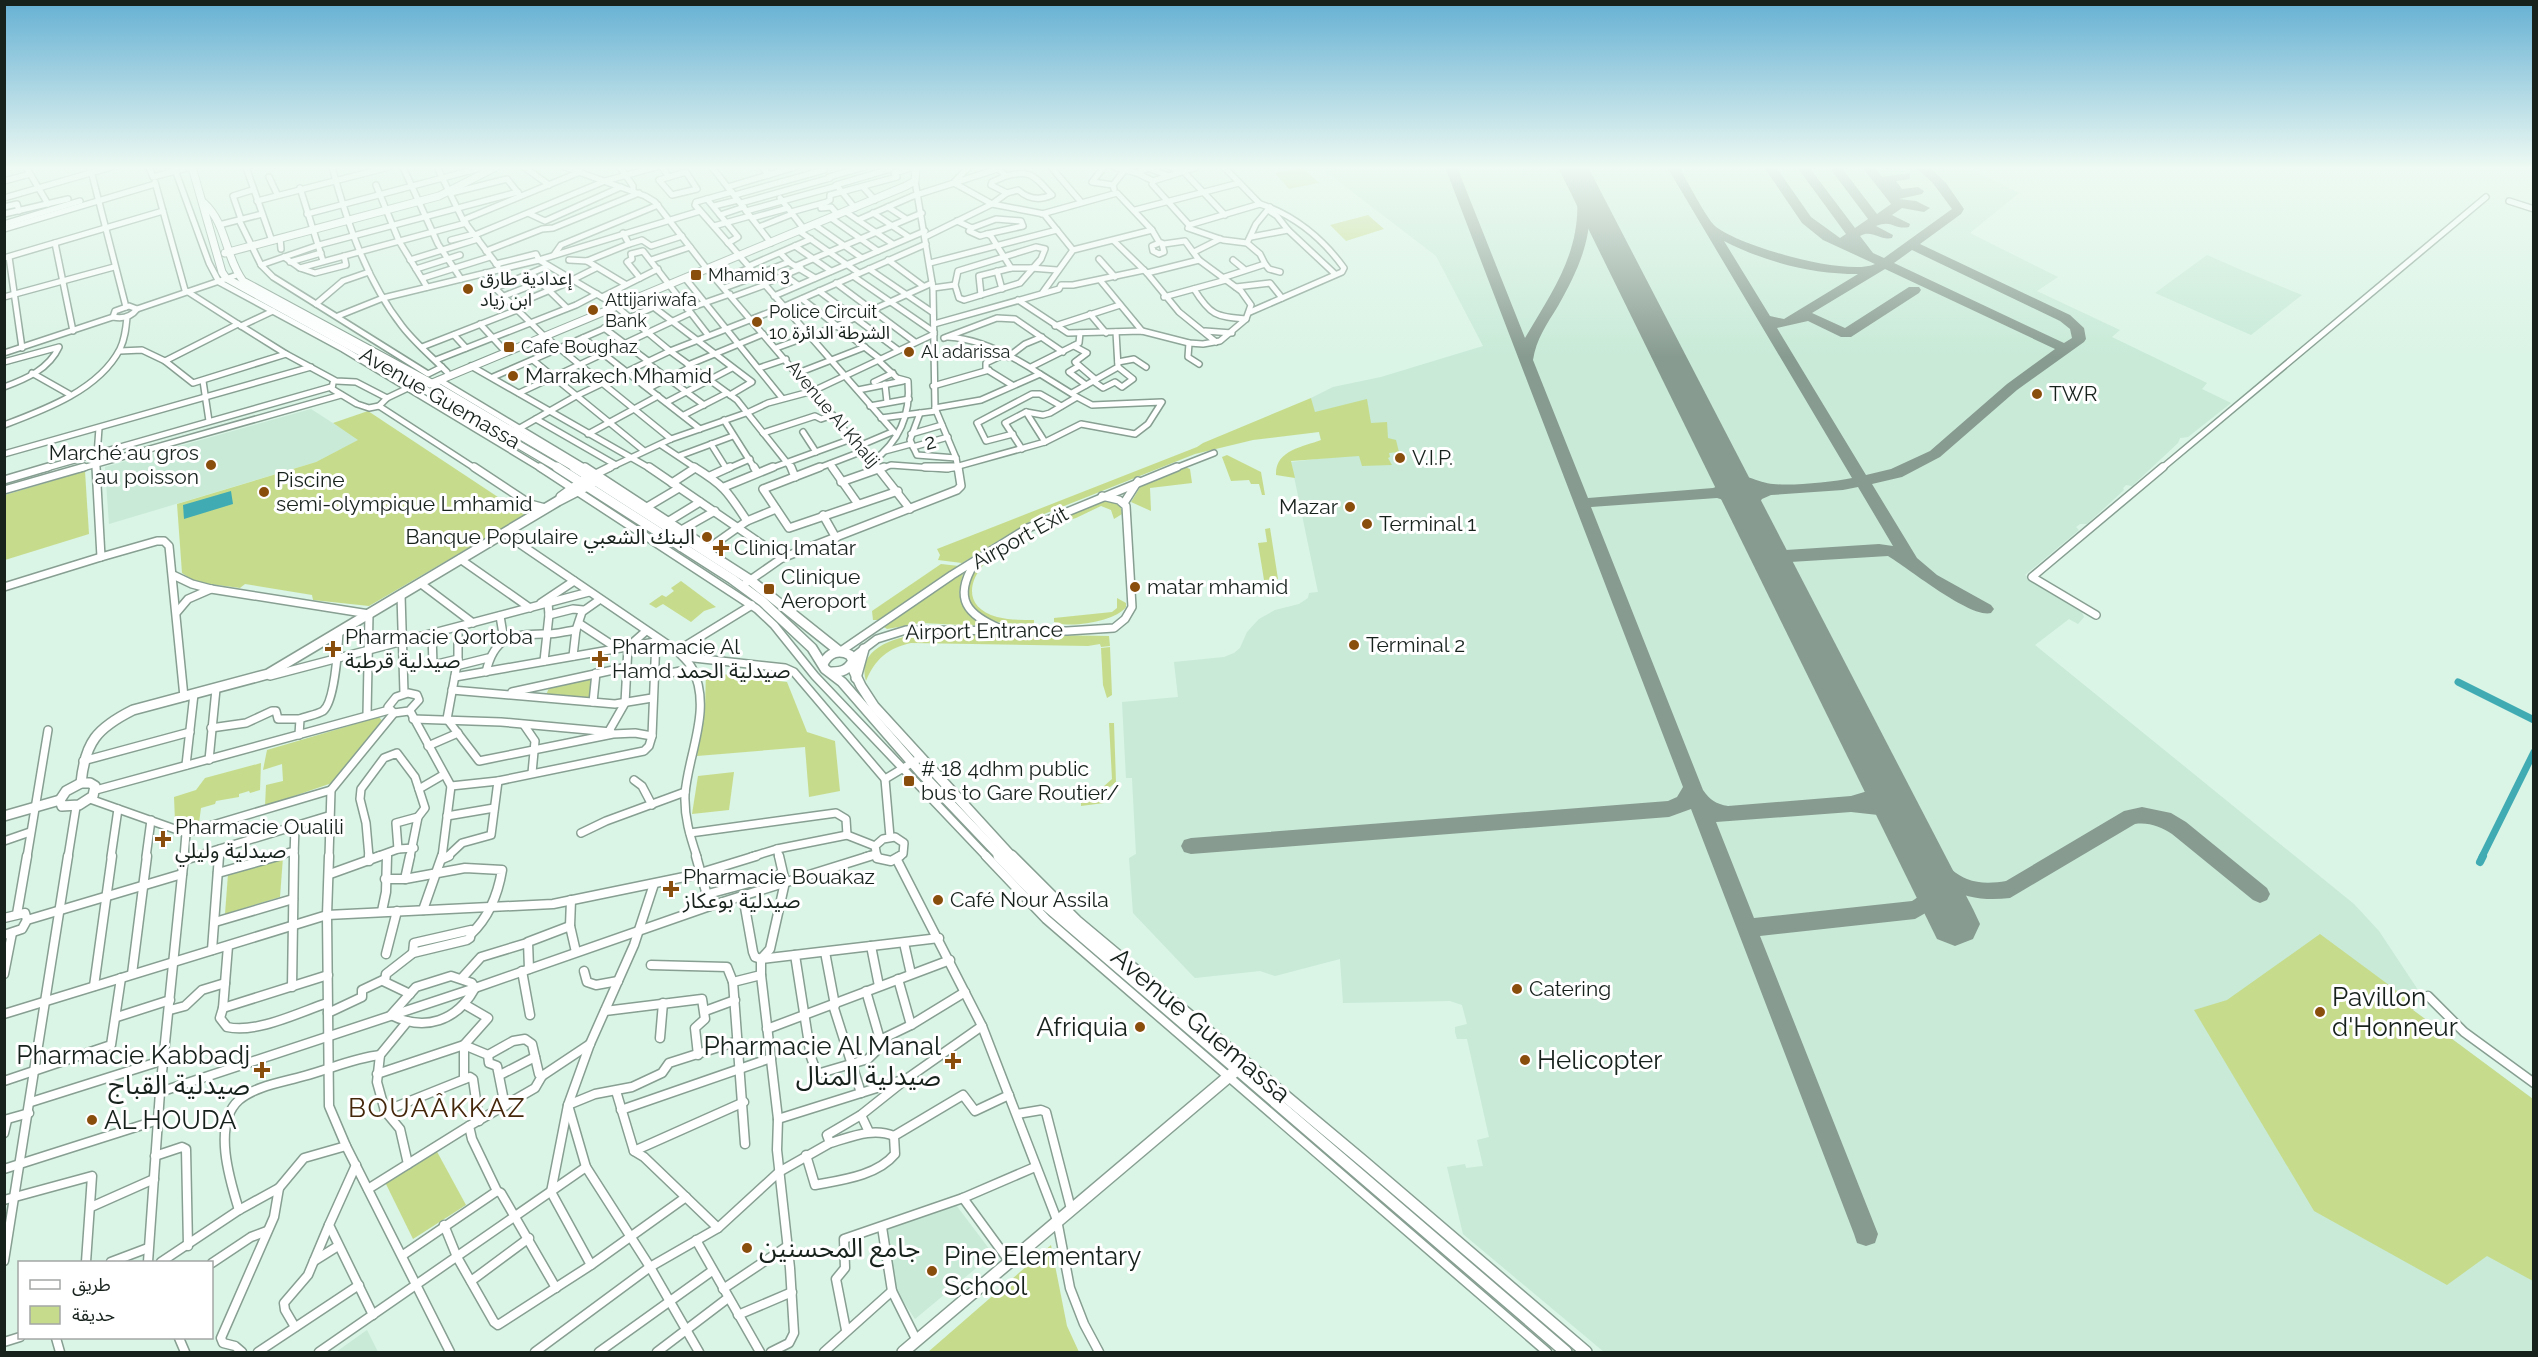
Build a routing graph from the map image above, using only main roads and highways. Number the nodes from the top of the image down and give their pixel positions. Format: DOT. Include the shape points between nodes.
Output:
graph roads {
  1 [pos="210,230"];
  2 [pos="221,230"];
  3 [pos="306,230"];
  4 [pos="801,230"];
  5 [pos="229,252"];
  6 [pos="218,254"];
  7 [pos="485,359"];
  8 [pos="427,383"];
  9 [pos="594,478"];
  10 [pos="864,649"];
  11 [pos="840,651"];
  12 [pos="852,662"];
  13 [pos="823,664"];
  14 [pos="832,672"];
  15 [pos="856,680"];
  16 [pos="912,763"];
  17 [pos="81,783"];
  18 [pos="60,800"];
  19 [pos="4,816"];
  20 [pos="1237,1070"];
  21 [pos="903,1353"];
  22 [pos="1566,1353"];
  23 [pos="1586,1353"];
  1 -- 6 [label="main road"];
  2 -- 5 [label="main road"];
  3 -- 5 [label="main road"];
  4 -- 7 [label="main road"];
  5 -- 6 [label="main road"];
  5 -- 8 [label="main road, Avenue Guemassa" via="237,275 247,283"];
  6 -- 8 [label="main road, Avenue Guemassa" via="228,279"];
  7 -- 8 [label="main road"];
  7 -- 8 [label="main road" via="445,369"];
  8 -- 9 [label="main road, Avenue Guemassa"];
  8 -- 9 [label="main road, Avenue Guemassa" via="516,430"];
  9 -- 11 [label="main road, Avenue Guemassa" via="750,580"];
  9 -- 13 [label="main road, Avenue Guemassa" via="742,586 794,630"];
  9 -- 17 [label="main road" via="276,670 115,718 94,735 83,761"];
  10 -- 15 [label="main road"];
  11 -- 12 [label="main road" via="848,653"];
  11 -- 13 [label="main road" via="828,655"];
  12 -- 14 [label="main road" via="842,672"];
  12 -- 15 [label="main road, Avenue Guemassa"];
  13 -- 14 [label="main road"];
  14 -- 16 [label="main road, Avenue Guemassa"];
  15 -- 16 [label="main road, Avenue Guemassa"];
  16 -- 20 [label="main road, Avenue Guemassa"];
  17 -- 18 [label="main road" via="66,791"];
  17 -- 18 [label="main road" via="92,784 93,794 76,807 64,807"];
  18 -- 19 [label="main road"];
  20 -- 21 [label="main road"];
  20 -- 22 [label="main road, Avenue Guemassa"];
  20 -- 23 [label="main road, Avenue Guemassa"];
}
